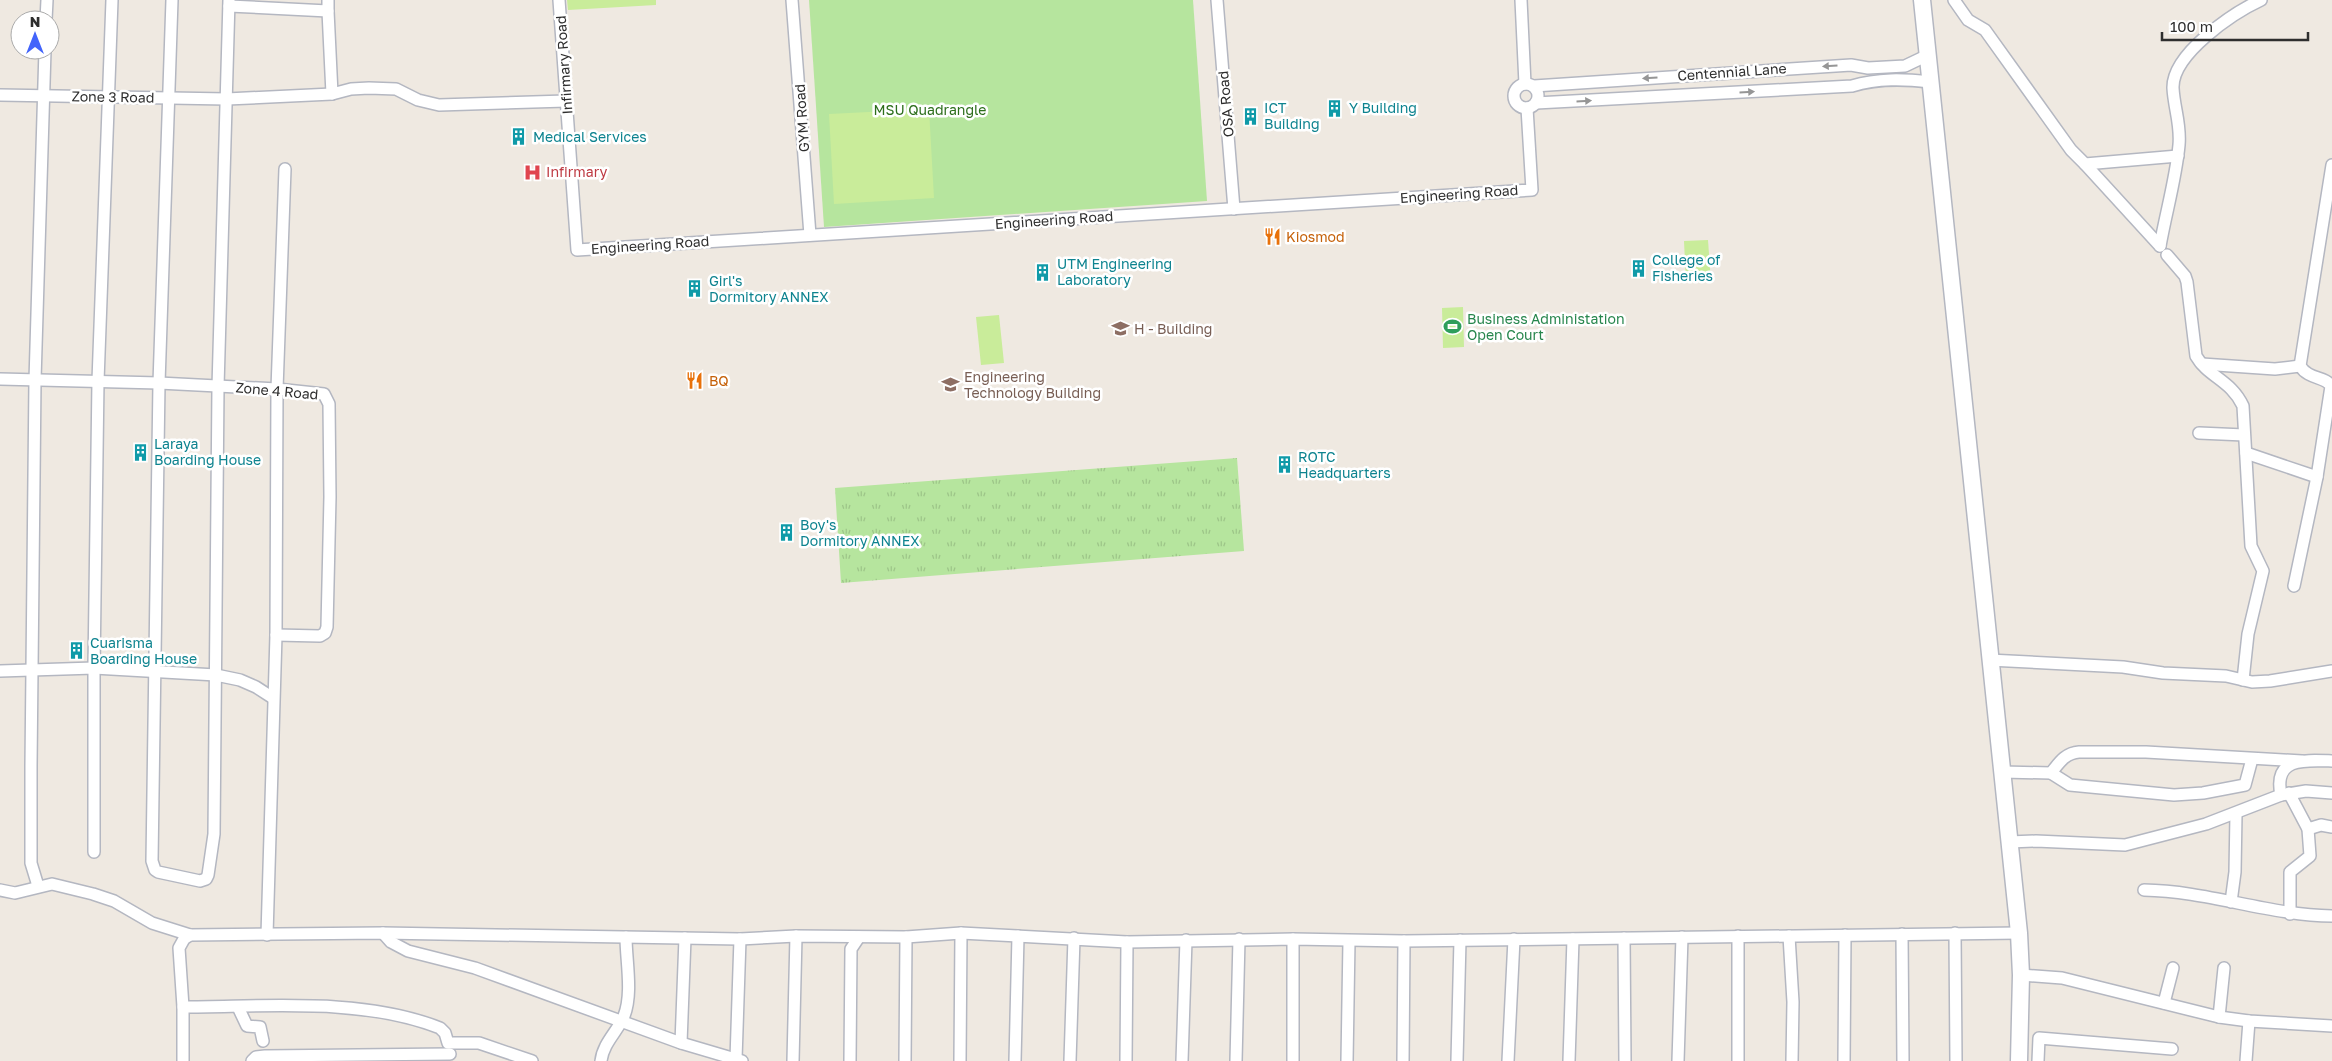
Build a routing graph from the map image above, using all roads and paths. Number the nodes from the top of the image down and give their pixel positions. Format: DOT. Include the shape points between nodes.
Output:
graph roads {
  1 [pos="112,0"];
  2 [pos="172,0"];
  3 [pos="559,0"];
  4 [pos="792,0"];
  5 [pos="1218,0"];
  6 [pos="1522,0"];
  7 [pos="1922,0"];
  8 [pos="1954,0"];
  9 [pos="2261,0"];
  10 [pos="229,3"];
  11 [pos="270,4"];
  12 [pos="328,6"];
  13 [pos="1928,55"];
  14 [pos="45,60"];
  15 [pos="1850,65"];
  16 [pos="1905,66"];
  17 [pos="1883,67"];
  18 [pos="1790,68"];
  19 [pos="1704,74"];
  20 [pos="1624,79"];
  21 [pos="1905,79"];
  22 [pos="1884,80"];
  23 [pos="1930,82"];
  24 [pos="1529,85"];
  25 [pos="1852,86"];
  26 [pos="1792,89"];
  27 [pos="332,94"];
  28 [pos="1704,94"];
  29 [pos="0,95"];
  30 [pos="44,96"];
  31 [pos="109,97"];
  32 [pos="168,98"];
  33 [pos="1626,98"];
  34 [pos="227,99"];
  35 [pos="566,101"];
  36 [pos="1532,106"];
  37 [pos="2178,156"];
  38 [pos="2084,164"];
  39 [pos="2332,165"];
  40 [pos="285,169"];
  41 [pos="1234,209"];
  42 [pos="810,235"];
  43 [pos="577,250"];
  44 [pos="2167,255"];
  45 [pos="2200,364"];
  46 [pos="2300,366"];
  47 [pos="0,379"];
  48 [pos="35,380"];
  49 [pos="98,381"];
  50 [pos="160,384"];
  51 [pos="218,387"];
  52 [pos="277,389"];
  53 [pos="2199,433"];
  54 [pos="2244,435"];
  55 [pos="2246,453"];
  56 [pos="2317,477"];
  57 [pos="2294,586"];
  58 [pos="276,635"];
  59 [pos="1989,660"];
  60 [pos="94,668"];
  61 [pos="32,670"];
  62 [pos="0,671"];
  63 [pos="154,671"];
  64 [pos="2332,671"];
  65 [pos="216,675"];
  66 [pos="2244,680"];
  67 [pos="273,698"];
  68 [pos="2252,759"];
  69 [pos="2302,760"];
  70 [pos="2332,761"];
  71 [pos="2002,772"];
  72 [pos="2051,773"];
  73 [pos="2332,793"];
  74 [pos="2285,794"];
  75 [pos="2236,814"];
  76 [pos="2332,826"];
  77 [pos="2308,829"];
  78 [pos="2010,842"];
  79 [pos="94,852"];
  80 [pos="38,886"];
  81 [pos="0,890"];
  82 [pos="2144,890"];
  83 [pos="2231,902"];
  84 [pos="2290,914"];
  85 [pos="2332,916"];
  86 [pos="2019,932"];
  87 [pos="384,933"];
  88 [pos="1955,933"];
  89 [pos="962,934"];
  90 [pos="1902,934"];
  91 [pos="190,935"];
  92 [pos="266,935"];
  93 [pos="1845,935"];
  94 [pos="796,936"];
  95 [pos="1018,936"];
  96 [pos="1738,936"];
  97 [pos="1789,936"];
  98 [pos="626,937"];
  99 [pos="842,937"];
  100 [pos="859,937"];
  101 [pos="906,937"];
  102 [pos="1682,937"];
  103 [pos="685,938"];
  104 [pos="1074,938"];
  105 [pos="1624,938"];
  106 [pos="740,939"];
  107 [pos="1239,939"];
  108 [pos="1293,939"];
  109 [pos="1573,939"];
  110 [pos="1186,940"];
  111 [pos="1460,940"];
  112 [pos="1514,940"];
  113 [pos="1349,941"];
  114 [pos="1404,941"];
  115 [pos="1127,942"];
  116 [pos="851,950"];
  117 [pos="2173,968"];
  118 [pos="2224,968"];
  119 [pos="2021,975"];
  120 [pos="2164,1003"];
  121 [pos="183,1007"];
  122 [pos="238,1007"];
  123 [pos="2219,1017"];
  124 [pos="622,1020"];
  125 [pos="2249,1021"];
  126 [pos="2332,1026"];
  127 [pos="263,1041"];
  128 [pos="681,1043"];
  129 [pos="2172,1049"];
  130 [pos="449,1053"];
  131 [pos="739,1060"];
  132 [pos="2024,1060"];
  133 [pos="183,1061"];
  134 [pos="252,1061"];
  135 [pos="532,1061"];
  136 [pos="601,1061"];
  137 [pos="793,1061"];
  138 [pos="850,1061"];
  139 [pos="906,1061"];
  140 [pos="960,1061"];
  141 [pos="1015,1061"];
  142 [pos="1070,1061"];
  143 [pos="1126,1061"];
  144 [pos="1182,1061"];
  145 [pos="1236,1061"];
  146 [pos="1293,1061"];
  147 [pos="1347,1061"];
  148 [pos="1403,1061"];
  149 [pos="1457,1061"];
  150 [pos="1508,1061"];
  151 [pos="1568,1061"];
  152 [pos="1625,1061"];
  153 [pos="1678,1061"];
  154 [pos="1738,1061"];
  155 [pos="1792,1061"];
  156 [pos="1844,1061"];
  157 [pos="1903,1061"];
  158 [pos="1956,1061"];
  159 [pos="2038,1061"];
  160 [pos="2246,1061"];
  1 -- 31 [label="street"];
  2 -- 32 [label="street"];
  3 -- 35 [label="street, Infirmary Road"];
  4 -- 42 [label="street, GYM Road"];
  5 -- 41 [label="street, OSA Road"];
  6 -- 24 [label="street"];
  7 -- 13 [label="street"];
  8 -- 38 [label="street" via="1968,20 1985,30 2070,150"];
  9 -- 37 [label="street" via="2225,20 2204,37 2176,74 2173,86 2180,122"];
  10 -- 11 [label="street"];
  10 -- 34 [label="street"];
  11 -- 12 [label="street"];
  12 -- 27 [label="street"];
  13 -- 16 [label="street, Centennial Lane"];
  13 -- 23 [label="street"];
  14 -- 30 [label="street"];
  15 -- 17 [label="street, Centennial Lane"];
  15 -- 18 [label="street, Centennial Lane, one-way"];
  15 -- 25 [label="street"];
  16 -- 17 [label="street, Centennial Lane"];
  16 -- 21 [label="street"];
  17 -- 22 [label="street"];
  18 -- 19 [label="street, Centennial Lane"];
  18 -- 26 [label="street"];
  19 -- 20 [label="street, Centennial Lane, one-way"];
  19 -- 28 [label="street"];
  20 -- 24 [label="street, Centennial Lane"];
  20 -- 33 [label="street"];
  21 -- 22 [label="street, Centennial Lane"];
  21 -- 23 [label="street, Centennial Lane"];
  22 -- 25 [label="street, Centennial Lane" via="1869,80"];
  23 -- 59 [label="street" via="1950,253"];
  24 -- 36 [label="street" via="1538,96"];
  24 -- 36 [label="street" via="1516,88 1514,99 1518,105"];
  25 -- 26 [label="street, Centennial Lane"];
  28 -- 26 [label="street, Centennial Lane, one-way"];
  27 -- 34 [label="street, Zone 3 Road"];
  27 -- 35 [label="street, Zone 3 Road" via="359,88 391,88 418,100 451,106"];
  28 -- 33 [label="street, Centennial Lane"];
  29 -- 30 [label="street, Zone 3 Road"];
  30 -- 31 [label="street, Zone 3 Road"];
  30 -- 48 [label="street"];
  31 -- 32 [label="street, Zone 3 Road"];
  31 -- 49 [label="street"];
  32 -- 34 [label="street, Zone 3 Road"];
  32 -- 50 [label="street"];
  36 -- 33 [label="street, Centennial Lane, one-way"];
  34 -- 51 [label="street"];
  35 -- 43 [label="street, Infirmary Road"];
  36 -- 41 [label="street, Engineering Road" via="1532,190"];
  37 -- 38 [label="street"];
  37 -- 38 [label="street" via="2160,246"];
  39 -- 46 [label="street"];
  40 -- 52 [label="street"];
  41 -- 42 [label="street, Engineering Road"];
  42 -- 43 [label="street, Engineering Road"];
  44 -- 45 [label="street" via="2187,282 2196,356"];
  45 -- 46 [label="street" via="2275,369"];
  45 -- 54 [label="street" via="2238,395 2243,406"];
  46 -- 56 [label="street" via="2308,376 2329,382 2331,386"];
  47 -- 48 [label="street, Zone 4 Road"];
  48 -- 49 [label="street, Zone 4 Road"];
  48 -- 61 [label="street"];
  49 -- 50 [label="street, Zone 4 Road"];
  49 -- 60 [label="street"];
  50 -- 51 [label="street, Zone 4 Road"];
  50 -- 63 [label="street"];
  51 -- 52 [label="street, Zone 4 Road"];
  51 -- 65 [label="street"];
  52 -- 58 [label="street"];
  52 -- 58 [label="street, Zone 4 Road" via="319,392 328,398 330,497 329,608 325,633 320,636"];
  53 -- 54 [label="street"];
  54 -- 55 [label="street"];
  55 -- 56 [label="street"];
  55 -- 66 [label="street" via="2251,546 2262,571 2248,634"];
  56 -- 57 [label="street"];
  58 -- 67 [label="street"];
  59 -- 66 [label="street" via="2124,667"];
  59 -- 71 [label="street"];
  60 -- 61 [label="street"];
  60 -- 63 [label="street"];
  60 -- 79 [label="street"];
  61 -- 62 [label="street"];
  61 -- 80 [label="street" via="31,864"];
  63 -- 65 [label="street"];
  63 -- 65 [label="street" via="152,866 158,872 200,881 208,875 214,834"];
  64 -- 66 [label="street" via="2270,681"];
  65 -- 67 [label="street" via="240,680"];
  67 -- 92 [label="street"];
  68 -- 69 [label="street"];
  68 -- 72 [label="street" via="2146,752 2079,752 2071,753"];
  68 -- 72 [label="street" via="2245,785 2203,793 2174,795 2087,788 2070,785"];
  69 -- 70 [label="street"];
  69 -- 74 [label="street" via="2292,763 2281,774 2279,785"];
  71 -- 72 [label="street"];
  71 -- 78 [label="street"];
  73 -- 74 [label="street" via="2306,790"];
  74 -- 75 [label="street"];
  74 -- 77 [label="street"];
  75 -- 78 [label="street" via="2125,845"];
  75 -- 83 [label="street" via="2237,847"];
  76 -- 77 [label="street"];
  77 -- 84 [label="street" via="2310,856 2289,876"];
  78 -- 86 [label="street"];
  80 -- 81 [label="street" via="15,894"];
  80 -- 91 [label="street" via="52,884 114,901 152,923"];
  82 -- 83 [label="street"];
  83 -- 84 [label="street"];
  84 -- 85 [label="street"];
  86 -- 88 [label="street"];
  86 -- 119 [label="street"];
  87 -- 92 [label="street"];
  87 -- 98 [label="street"];
  87 -- 124 [label="street" via="408,951 475,968"];
  88 -- 90 [label="street"];
  88 -- 158 [label="street"];
  89 -- 95 [label="street"];
  89 -- 101 [label="street"];
  89 -- 140 [label="street"];
  90 -- 93 [label="street"];
  90 -- 157 [label="street"];
  91 -- 92 [label="street"];
  91 -- 121 [label="street" via="179,948"];
  93 -- 97 [label="street"];
  93 -- 156 [label="street"];
  94 -- 99 [label="street"];
  94 -- 106 [label="street"];
  94 -- 137 [label="street"];
  95 -- 104 [label="street"];
  95 -- 141 [label="street"];
  96 -- 97 [label="street"];
  96 -- 102 [label="street"];
  96 -- 154 [label="street"];
  97 -- 155 [label="street"];
  98 -- 103 [label="street"];
  98 -- 124 [label="street" via="626,1003"];
  99 -- 100 [label="street"];
  99 -- 116 [label="street"];
  100 -- 101 [label="street"];
  100 -- 116 [label="street"];
  101 -- 139 [label="street"];
  102 -- 105 [label="street"];
  102 -- 153 [label="street"];
  103 -- 106 [label="street"];
  103 -- 128 [label="street"];
  104 -- 115 [label="street"];
  104 -- 142 [label="street"];
  105 -- 109 [label="street"];
  105 -- 152 [label="street"];
  106 -- 131 [label="street"];
  107 -- 108 [label="street"];
  107 -- 110 [label="street"];
  107 -- 145 [label="street"];
  108 -- 113 [label="street"];
  108 -- 146 [label="street"];
  109 -- 112 [label="street"];
  109 -- 151 [label="street"];
  110 -- 115 [label="street"];
  110 -- 144 [label="street"];
  111 -- 112 [label="street"];
  111 -- 114 [label="street"];
  111 -- 149 [label="street"];
  112 -- 150 [label="street"];
  113 -- 114 [label="street"];
  113 -- 147 [label="street"];
  114 -- 148 [label="street"];
  115 -- 143 [label="street"];
  116 -- 138 [label="street"];
  117 -- 120 [label="street"];
  118 -- 123 [label="street"];
  119 -- 120 [label="street" via="2062,978"];
  119 -- 132 [label="street"];
  120 -- 123 [label="street"];
  121 -- 122 [label="street"];
  121 -- 133 [label="street"];
  122 -- 127 [label="street" via="247,1026 260,1026"];
  122 -- 130 [label="street" via="315,1007 384,1012 440,1028 445,1033"];
  123 -- 125 [label="street"];
  124 -- 128 [label="street"];
  124 -- 136 [label="street" via="606,1045"];
  125 -- 126 [label="street"];
  125 -- 160 [label="street"];
  128 -- 131 [label="street"];
  129 -- 159 [label="street" via="2040,1038"];
  130 -- 134 [label="street" via="265,1056"];
  130 -- 135 [label="street" via="479,1043"];
}
